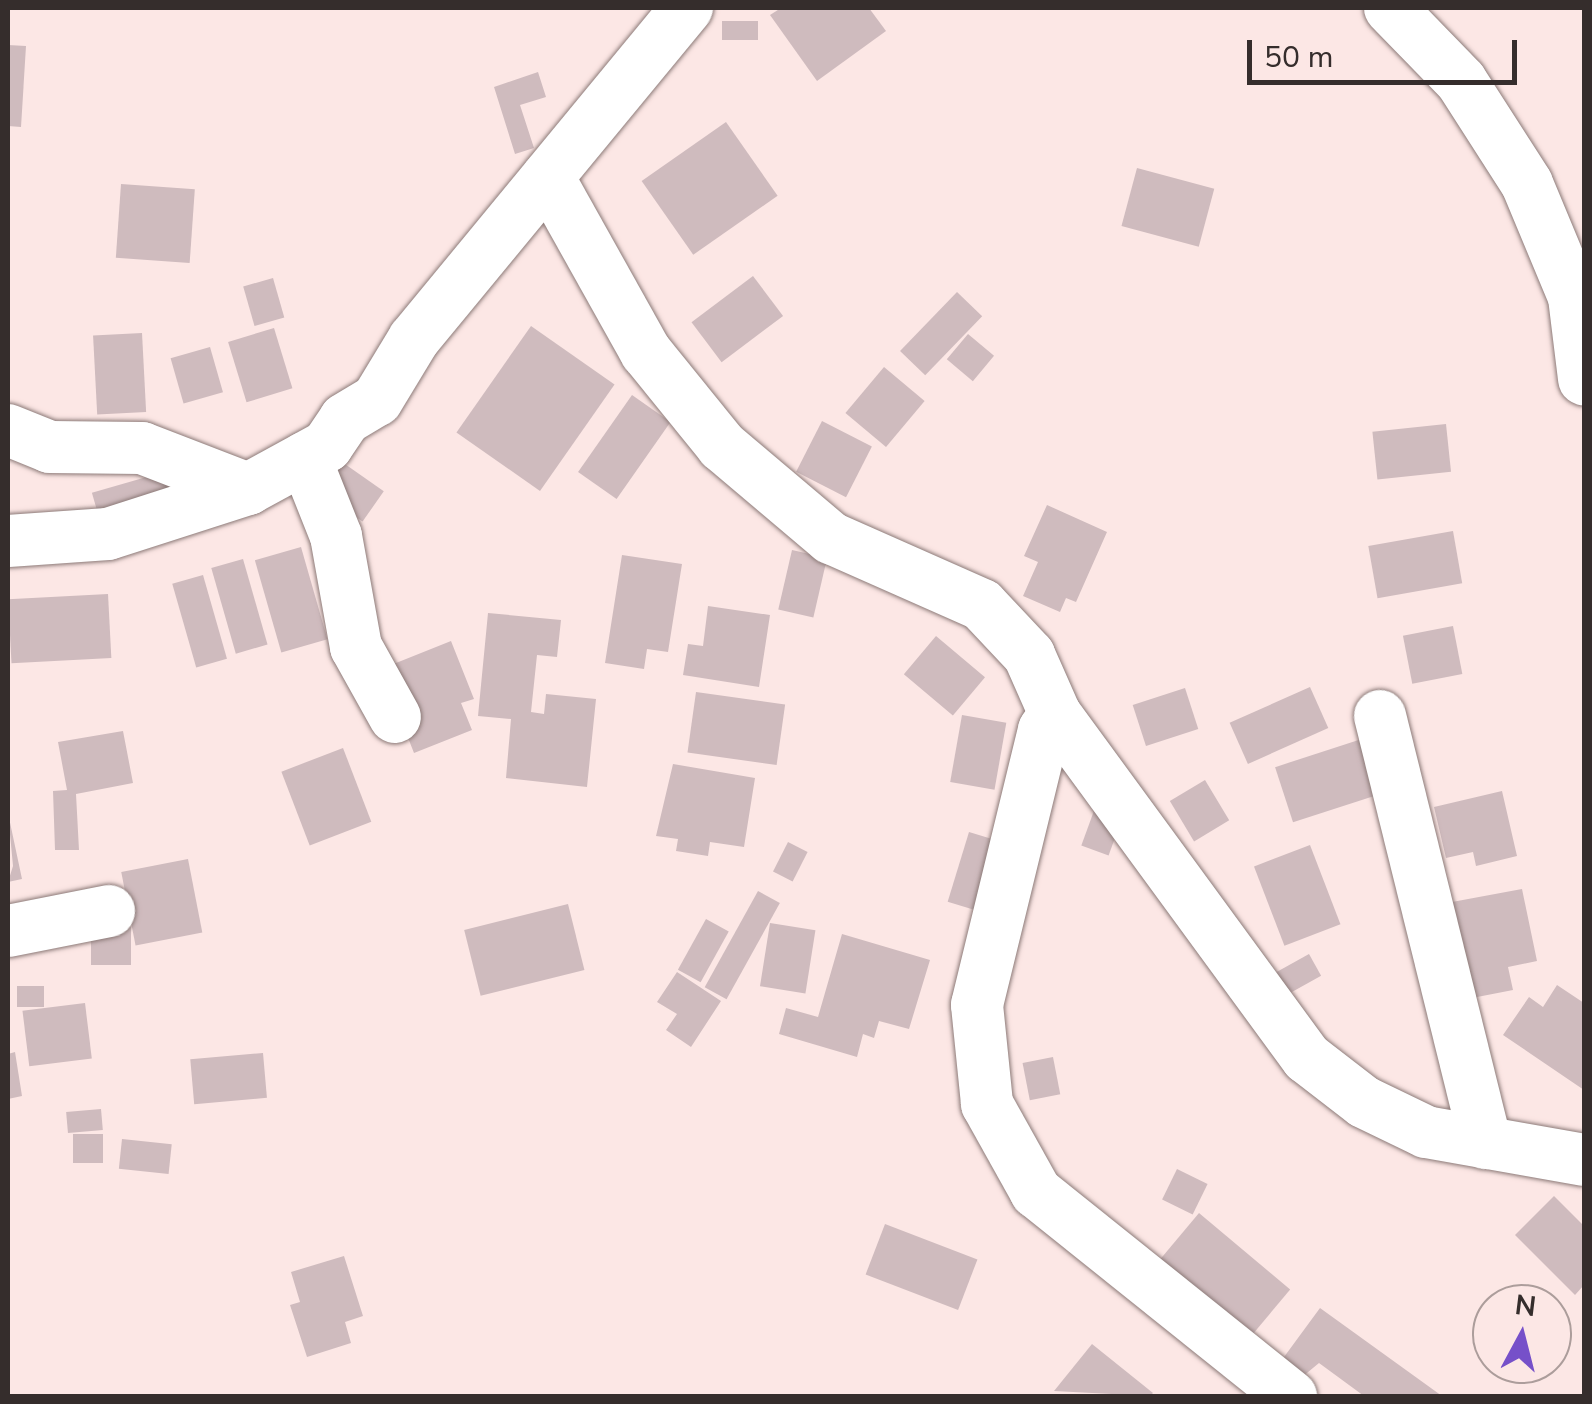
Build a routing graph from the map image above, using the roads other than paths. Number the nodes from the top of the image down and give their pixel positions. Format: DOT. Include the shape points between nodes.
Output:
graph roads {
  1 [pos="687,8"];
  2 [pos="1390,8"];
  3 [pos="548,177"];
  4 [pos="1584,379"];
  5 [pos="8,430"];
  6 [pos="304,458"];
  7 [pos="248,489"];
  8 [pos="8,541"];
  9 [pos="1055,714"];
  10 [pos="1380,716"];
  11 [pos="395,717"];
  12 [pos="109,911"];
  13 [pos="8,931"];
  14 [pos="1486,1142"];
  15 [pos="1584,1160"];
  16 [pos="1291,1396"];
  1 -- 3 [label="street"];
  2 -- 4 [label="street" via="1461,81 1528,184 1574,297"];
  3 -- 6 [label="street" via="414,339 376,400"];
  3 -- 9 [label="street" via="646,352 722,446 831,538 982,605 1029,655"];
  5 -- 7 [label="street" via="50,446 142,448"];
  6 -- 7 [label="street"];
  6 -- 11 [label="street" via="336,536 356,647"];
  7 -- 8 [label="street" via="108,534"];
  9 -- 14 [label="street" via="1307,1058 1364,1102 1426,1132"];
  9 -- 16 [label="street" via="1044,730 977,1004 987,1104 1036,1192"];
  10 -- 14 [label="street"];
  12 -- 13 [label="street"];
  14 -- 15 [label="street"];
}
